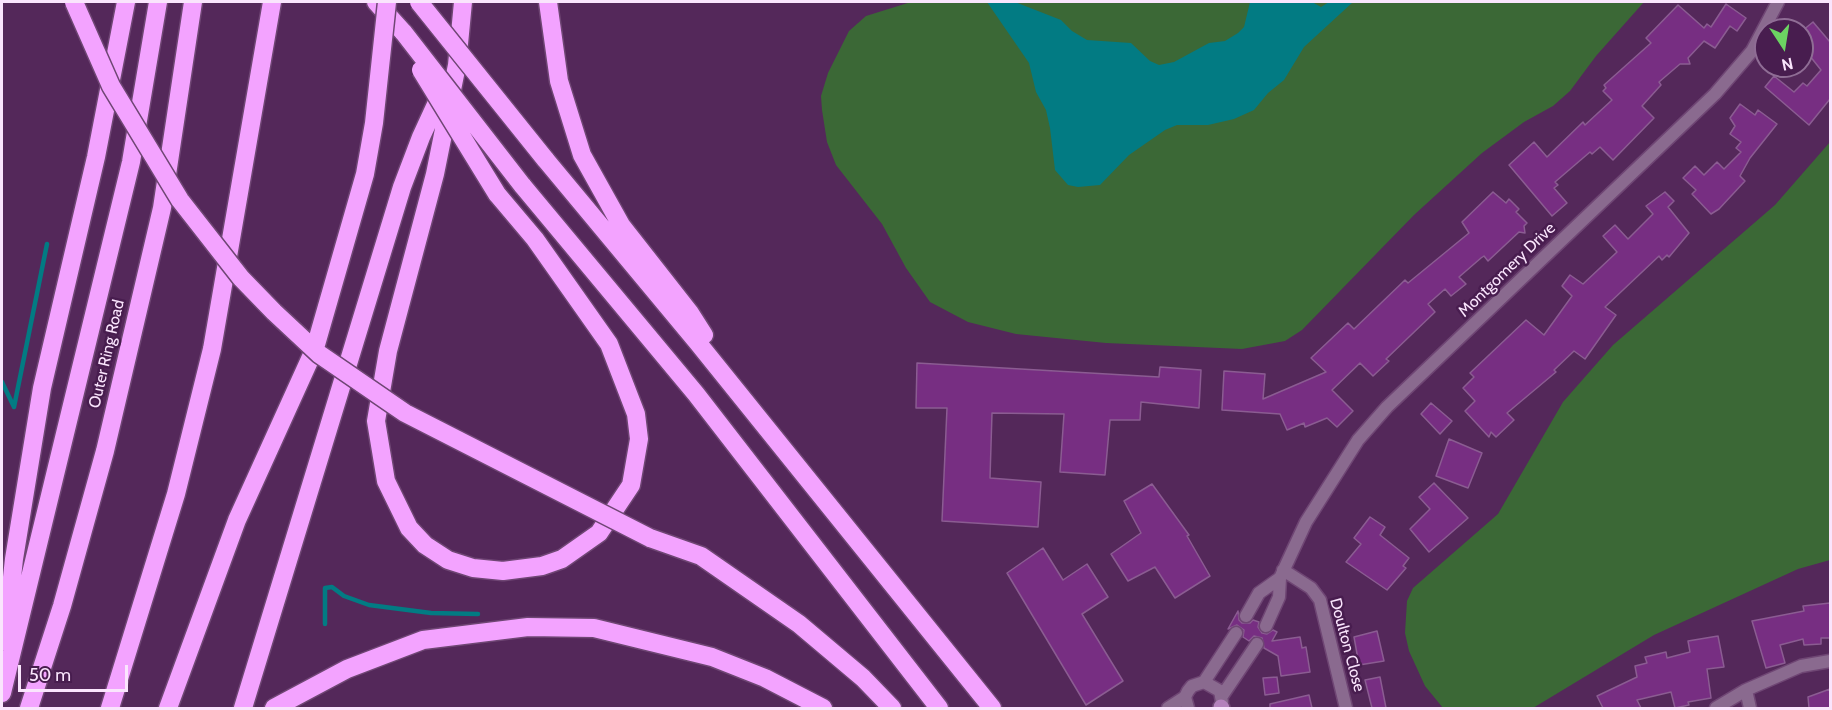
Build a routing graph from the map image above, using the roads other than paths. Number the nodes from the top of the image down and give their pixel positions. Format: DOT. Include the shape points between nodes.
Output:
graph roads {
  1 [pos="74,2"];
  2 [pos="126,2"];
  3 [pos="158,2"];
  4 [pos="193,2"];
  5 [pos="272,2"];
  6 [pos="376,2"];
  7 [pos="387,2"];
  8 [pos="419,2"];
  9 [pos="463,2"];
  10 [pos="548,2"];
  11 [pos="1778,2"];
  12 [pos="404,33"];
  13 [pos="457,65"];
  14 [pos="724,375"];
  15 [pos="1282,574"];
  16 [pos="1246,616"];
  17 [pos="1266,626"];
  18 [pos="1236,633"];
  19 [pos="1257,645"];
  20 [pos="1830,662"];
  21 [pos="2,665"];
  22 [pos="1204,682"];
  23 [pos="1746,690"];
  24 [pos="2,693"];
  25 [pos="1186,703"];
  26 [pos="1221,705"];
  27 [pos="29,708"];
  28 [pos="110,708"];
  29 [pos="168,708"];
  30 [pos="243,708"];
  31 [pos="274,708"];
  32 [pos="823,708"];
  33 [pos="892,708"];
  34 [pos="939,708"];
  35 [pos="992,708"];
  36 [pos="1168,708"];
  37 [pos="1346,708"];
  38 [pos="1716,708"];
  39 [pos="1750,708"];
  1 -- 33 [label="highway, bridge" via="111,86 174,192 242,278 319,354 405,414 650,538 700,556 799,624"];
  2 -- 21 [label="highway" via="96,157 42,388 14,559"];
  3 -- 24 [label="highway" via="131,162"];
  4 -- 27 [label="highway, Outer Ring Road" via="162,208 105,451"];
  5 -- 28 [label="highway" via="212,349 176,494"];
  6 -- 12 [label="highway, bridge"];
  7 -- 29 [label="highway, bridge" via="365,174 315,348 237,520"];
  8 -- 14 [label="highway, bridge"];
  9 -- 13 [label="highway"];
  10 -- 14 [label="highway" via="559,81 582,155 621,225 690,313"];
  11 -- 15 [label="street, Montgomery Drive" via="1752,51 1715,94 1358,440 1320,496"];
  12 -- 13 [label="highway, bridge" via="423,75 497,194 535,238 609,344 630,395 639,439 631,485 599,533 562,559 542,566 503,570 473,568 448,560 409,528 386,481 376,421 387,351 435,174"];
  12 -- 34 [label="highway, bridge" via="522,185 696,394"];
  13 -- 30 [label="highway" via="436,100 402,187"];
  14 -- 35 [label="highway"];
  15 -- 16 [label="street, Montgomery Drive" via="1259,593"];
  15 -- 17 [label="street, Montgomery Drive" via="1279,597"];
  15 -- 37 [label="street, Doulton Close" via="1311,588 1320,600"];
  18 -- 22 [label="street"];
  19 -- 26 [label="street"];
  20 -- 23 [label="street" via="1801,666"];
  22 -- 25 [label="street" via="1192,686"];
  22 -- 26 [label="street" via="1215,686"];
  23 -- 38 [label="street"];
  23 -- 39 [label="street"];
  25 -- 36 [label="street"];
  31 -- 32 [label="highway" via="347,669 423,640 528,627 594,628 712,657 765,678"];
}
